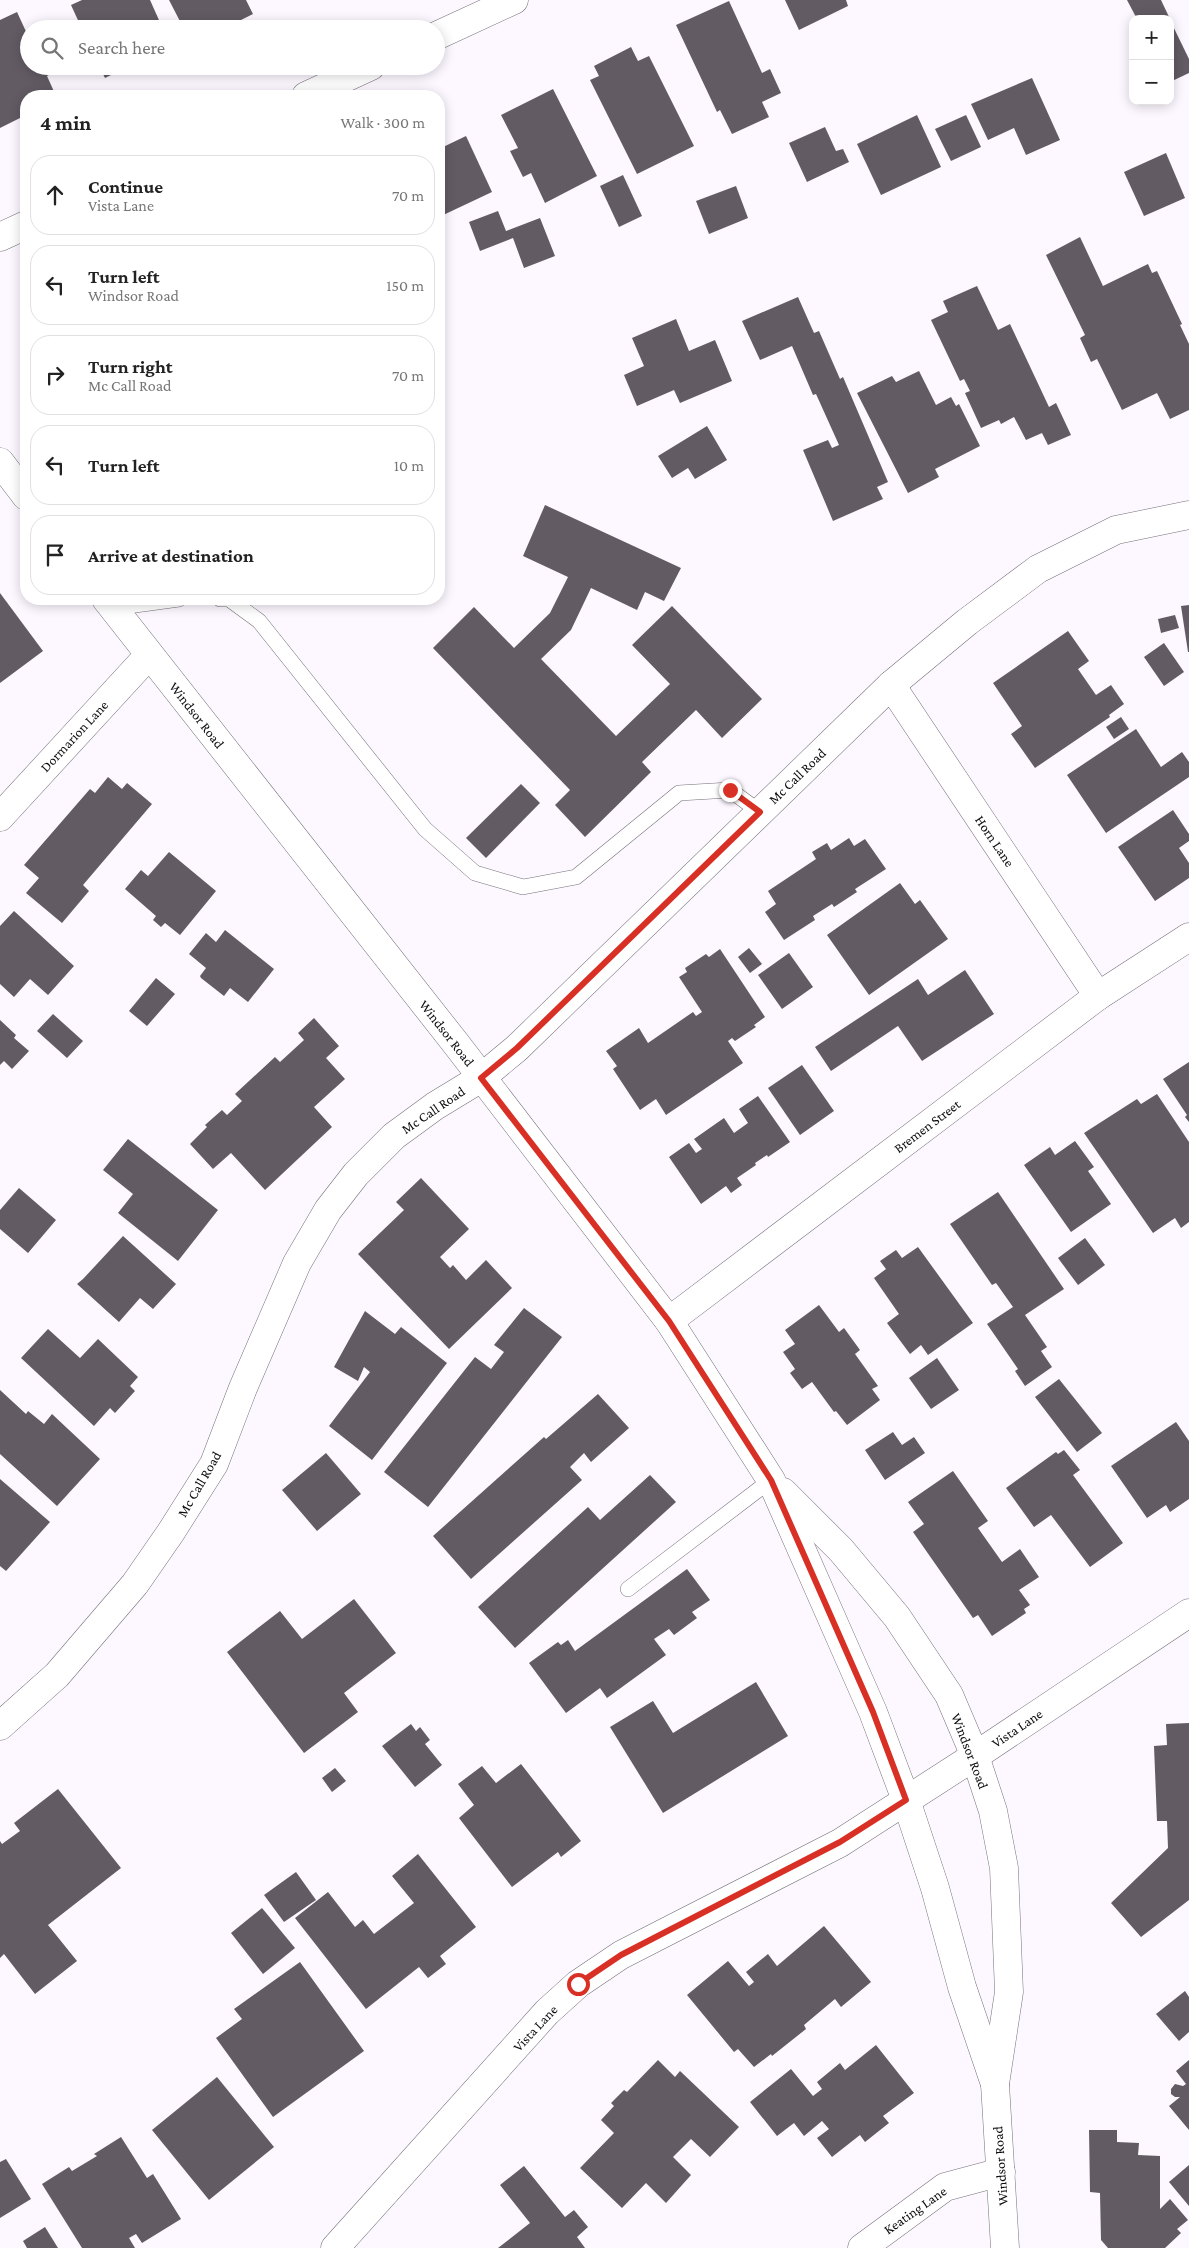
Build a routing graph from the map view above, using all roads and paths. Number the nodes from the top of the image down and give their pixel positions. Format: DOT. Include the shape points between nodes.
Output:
graph roads {
  1 [pos="514,0"];
  2 [pos="445,32"];
  3 [pos="352,75"];
  4 [pos="319,90"];
  5 [pos="20,228"];
  6 [pos="0,237"];
  7 [pos="0,462"];
  8 [pos="20,488"];
  9 [pos="1189,515"];
  10 [pos="111,605"];
  11 [pos="237,605"];
  12 [pos="149,654"];
  13 [pos="891,685"];
  14 [pos="760,812"];
  15 [pos="0,816"];
  16 [pos="1189,937"];
  17 [pos="1098,996"];
  18 [pos="481,1078"];
  19 [pos="669,1321"];
  20 [pos="771,1480"];
  21 [pos="628,1588"];
  22 [pos="1189,1613"];
  23 [pos="0,1726"];
  24 [pos="975,1756"];
  25 [pos="906,1800"];
  26 [pos="994,2084"];
  27 [pos="1001,2172"];
  28 [pos="335,2248"];
  29 [pos="862,2248"];
  30 [pos="1005,2248"];
  1 -- 2 [label="street"];
  3 -- 4 [label="street"];
  5 -- 6 [label="street"];
  7 -- 8 [label="street"];
  9 -- 13 [label="street, Mc Call Road" via="1116,530 1038,569 966,622"];
  10 -- 12 [label="street, Windsor Road"];
  11 -- 14 [label="lane" via="259,621 425,829 475,873 523,888 576,877 679,793 730,790"];
  12 -- 15 [label="street, Dormarion Lane"];
  12 -- 18 [label="street, Windsor Road"];
  13 -- 14 [label="street, Mc Call Road"];
  13 -- 17 [label="street, Horn Lane"];
  14 -- 18 [label="street, Mc Call Road" via="517,1048"];
  16 -- 17 [label="street, Bremen Street"];
  17 -- 19 [label="street, Bremen Street"];
  18 -- 19 [label="street, Windsor Road"];
  18 -- 23 [label="street, Mc Call Road" via="394,1136 356,1174 328,1210 297,1264 214,1464 171,1532 135,1584 57,1674"];
  19 -- 20 [label="street, Windsor Road"];
  20 -- 21 [label="lane"];
  20 -- 24 [label="street, Windsor Road" via="841,1550 897,1616 949,1695"];
  20 -- 25 [label="street, Windsor Road" via="873,1712"];
  22 -- 24 [label="street, Vista Lane"];
  24 -- 25 [label="street, Vista Lane"];
  24 -- 26 [label="street, Windsor Road" via="992,1811 1004,1868 1009,1992"];
  25 -- 26 [label="street, Windsor Road"];
  25 -- 28 [label="street, Vista Lane" via="840,1842 621,1955 578,1984 547,2012"];
  26 -- 27 [label="street, Windsor Road"];
  27 -- 29 [label="street, Keating Lane" via="945,2186"];
  27 -- 30 [label="street, Windsor Road"];
}
